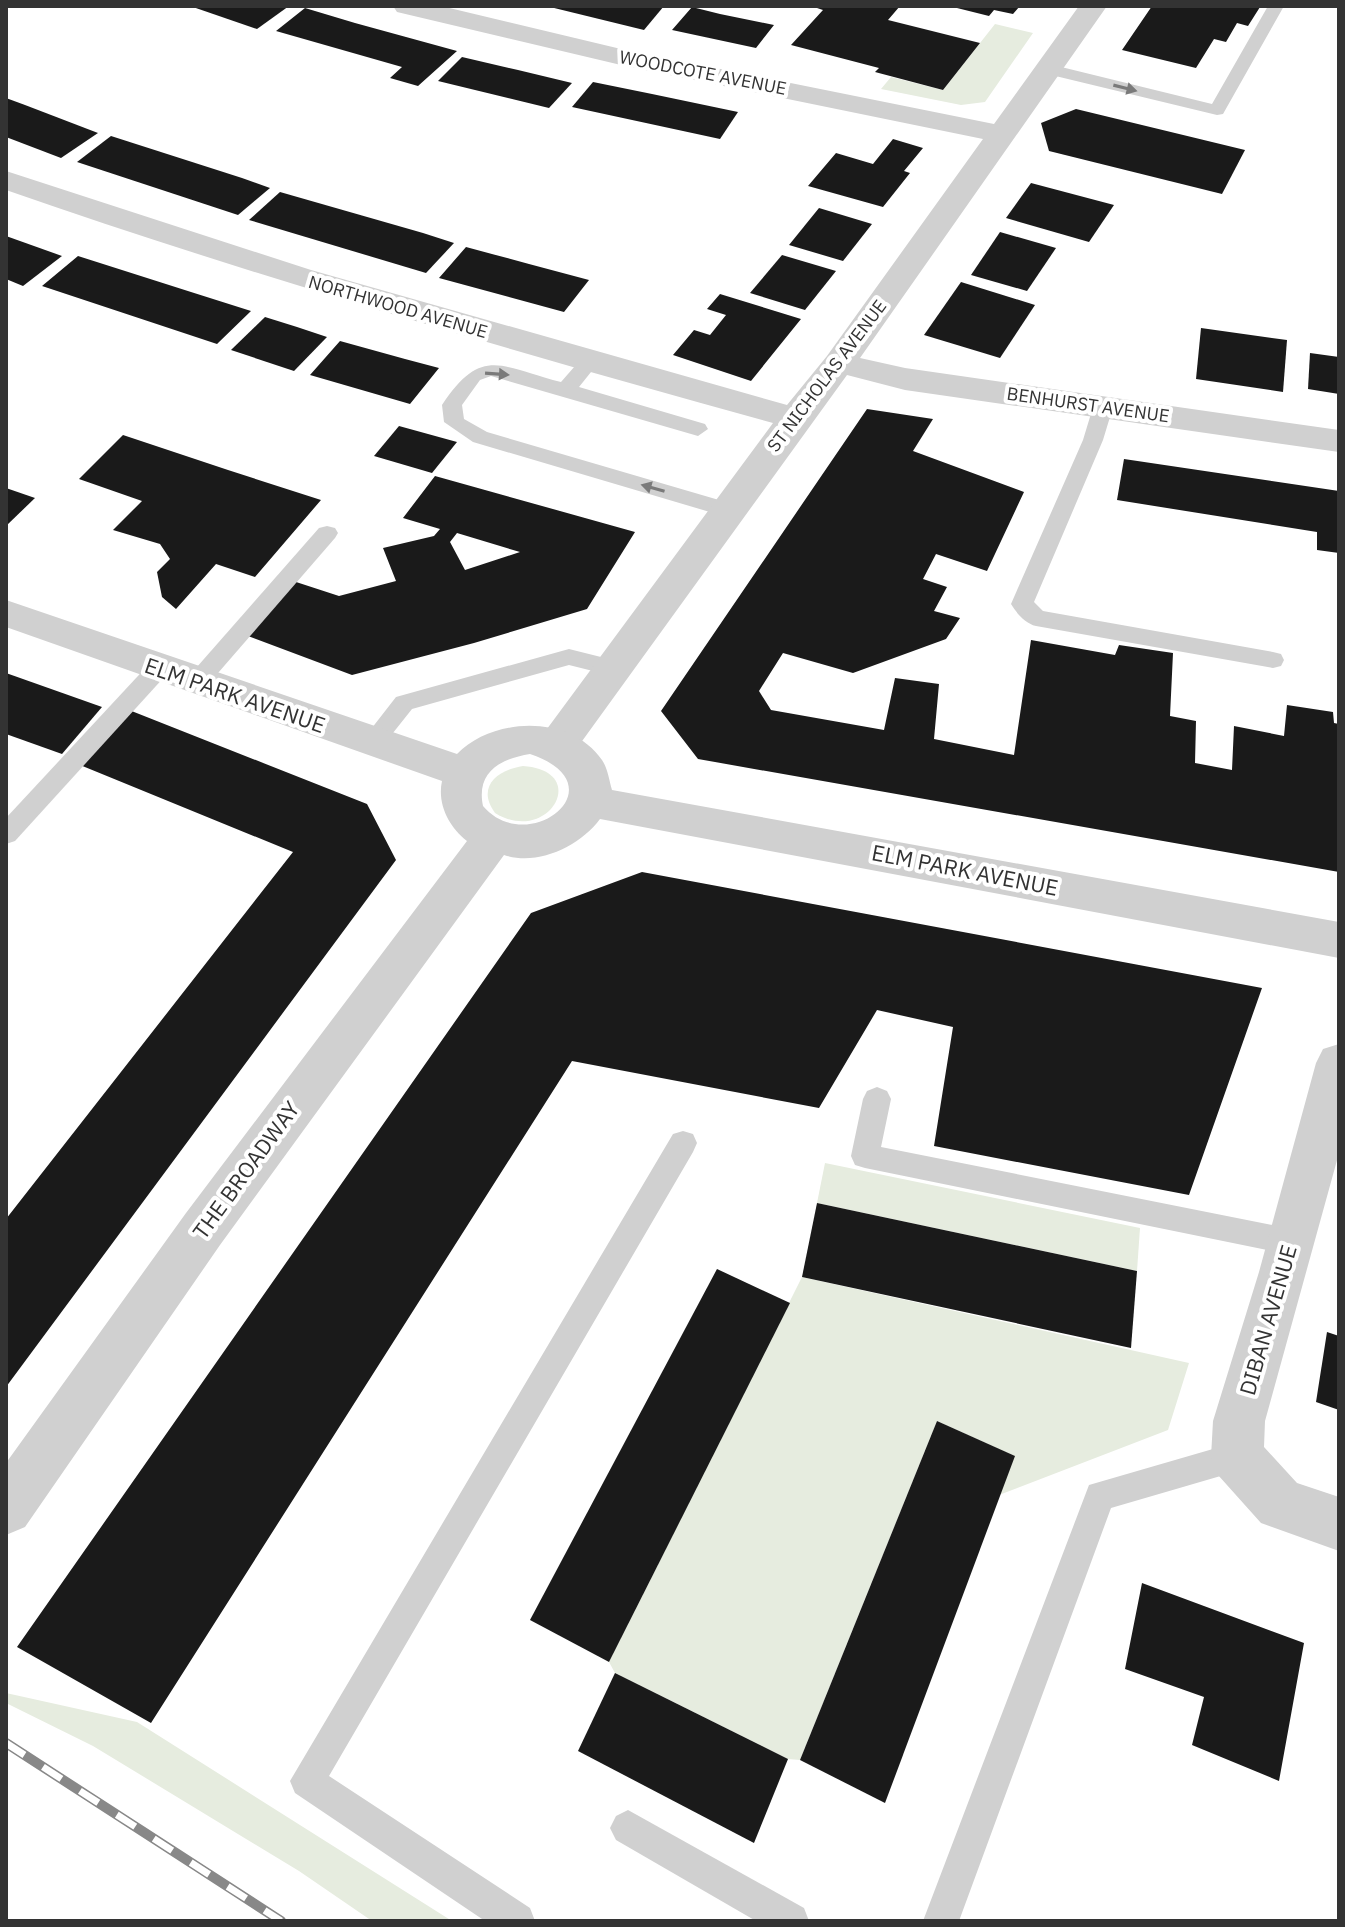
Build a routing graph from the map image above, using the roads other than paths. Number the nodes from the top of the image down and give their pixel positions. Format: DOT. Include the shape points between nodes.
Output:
graph roads {
  1 [pos="407,6"];
  2 [pos="1093,6"];
  3 [pos="1276,6"];
  4 [pos="1049,69"];
  5 [pos="1001,134"];
  6 [pos="6,180"];
  7 [pos="589,362"];
  8 [pos="839,363"];
  9 [pos="566,390"];
  10 [pos="1103,407"];
  11 [pos="795,418"];
  12 [pos="698,429"];
  13 [pos="1339,441"];
  14 [pos="728,510"];
  15 [pos="327,533"];
  16 [pos="6,613"];
  17 [pos="1273,660"];
  18 [pos="613,668"];
  19 [pos="158,669"];
  20 [pos="197,682"];
  21 [pos="373,742"];
  22 [pos="558,744"];
  23 [pos="465,773"];
  24 [pos="591,802"];
  25 [pos="6,834"];
  26 [pos="494,837"];
  27 [pos="1339,940"];
  28 [pos="1339,1063"];
  29 [pos="877,1099"];
  30 [pos="683,1143"];
  31 [pos="1292,1242"];
  32 [pos="1237,1457"];
  33 [pos="6,1508"];
  34 [pos="1339,1524"];
  35 [pos="628,1828"];
  36 [pos="517,1921"];
  37 [pos="791,1921"];
  38 [pos="941,1921"];
  1 -- 5 [label="street, WOODCOTE AVENUE" via="621,57"];
  2 -- 4 [label="street, ST NICHOLAS AVENUE"];
  4 -- 3 [label="lane, one-way" via="1217,110"];
  4 -- 5 [label="street, ST NICHOLAS AVENUE"];
  5 -- 8 [label="street, ST NICHOLAS AVENUE"];
  6 -- 7 [label="street, NORTHWOOD AVENUE" via="308,281"];
  7 -- 9 [label="lane"];
  7 -- 11 [label="street, NORTHWOOD AVENUE"];
  8 -- 10 [label="street, BENHURST AVENUE" via="905,379"];
  8 -- 11 [label="street, ST NICHOLAS AVENUE"];
  9 -- 12 [label="lane"];
  14 -- 9 [label="lane, one-way" via="480,437 454,422 452,405 473,376 490,370"];
  10 -- 13 [label="street, BENHURST AVENUE"];
  10 -- 17 [label="lane" via="1022,604 1025,611 1036,618"];
  11 -- 14 [label="street, ST NICHOLAS AVENUE"];
  14 -- 18 [label="street, ST NICHOLAS AVENUE"];
  15 -- 20 [label="lane"];
  16 -- 19 [label="street, ELM PARK AVENUE"];
  18 -- 21 [label="lane" via="569,657 404,703"];
  18 -- 22 [label="street, ST NICHOLAS AVENUE"];
  19 -- 20 [label="street, ELM PARK AVENUE"];
  19 -- 25 [label="lane"];
  20 -- 21 [label="street, ELM PARK AVENUE"];
  21 -- 23 [label="street, ELM PARK AVENUE"];
  22 -- 23 [label="street" via="531,739 504,743 480,755"];
  22 -- 24 [label="street" via="580,758 592,779"];
  23 -- 26 [label="street" via="459,791 462,810 474,826"];
  24 -- 26 [label="street" via="577,822 553,837 523,842"];
  24 -- 27 [label="street, ELM PARK AVENUE"];
  26 -- 33 [label="street, THE BROADWAY" via="203,1229"];
  28 -- 31 [label="street, DIBAN AVENUE"];
  29 -- 31 [label="lane" via="865,1156"];
  30 -- 36 [label="lane" via="307,1781"];
  31 -- 32 [label="street, DIBAN AVENUE" via="1239,1421"];
  32 -- 34 [label="street" via="1280,1504"];
  32 -- 38 [label="lane" via="1100,1496"];
  35 -- 37 [label="lane"];
}
